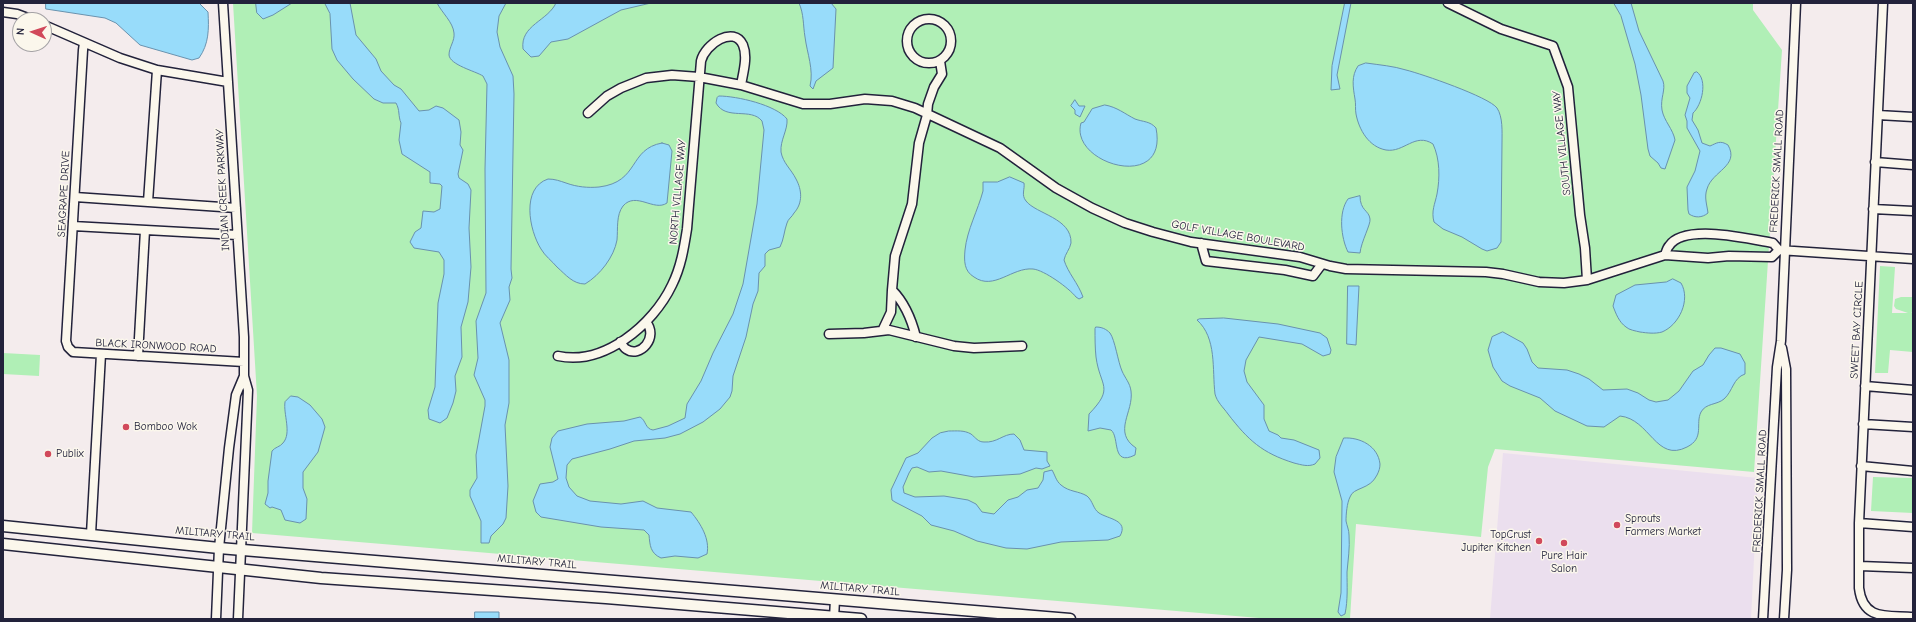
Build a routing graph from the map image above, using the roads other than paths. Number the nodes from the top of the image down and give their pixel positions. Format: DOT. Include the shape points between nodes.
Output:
graph roads {
  1 [pos="223,3"];
  2 [pos="1448,3"];
  3 [pos="1796,3"];
  4 [pos="1883,3"];
  5 [pos="52,29"];
  6 [pos="84,43"];
  7 [pos="940,61"];
  8 [pos="157,70"];
  9 [pos="699,77"];
  10 [pos="228,82"];
  11 [pos="741,85"];
  12 [pos="588,113"];
  13 [pos="1878,115"];
  14 [pos="927,116"];
  15 [pos="1913,117"];
  16 [pos="1876,162"];
  17 [pos="1913,165"];
  18 [pos="75,197"];
  19 [pos="148,202"];
  20 [pos="236,208"];
  21 [pos="1873,209"];
  22 [pos="1913,211"];
  23 [pos="73,226"];
  24 [pos="145,230"];
  25 [pos="237,235"];
  26 [pos="1201,243"];
  27 [pos="1782,250"];
  28 [pos="1665,255"];
  29 [pos="1871,256"];
  30 [pos="1913,259"];
  31 [pos="1322,264"];
  32 [pos="1587,280"];
  33 [pos="892,290"];
  34 [pos="646,322"];
  35 [pos="884,329"];
  36 [pos="829,334"];
  37 [pos="916,337"];
  38 [pos="1781,341"];
  39 [pos="620,342"];
  40 [pos="1022,346"];
  41 [pos="68,347"];
  42 [pos="101,354"];
  43 [pos="138,356"];
  44 [pos="558,356"];
  45 [pos="244,362"];
  46 [pos="244,376"];
  47 [pos="1865,386"];
  48 [pos="1913,390"];
  49 [pos="1863,424"];
  50 [pos="1913,427"];
  51 [pos="1861,466"];
  52 [pos="1913,471"];
  53 [pos="1859,523"];
  54 [pos="3,526"];
  55 [pos="1913,527"];
  56 [pos="91,534"];
  57 [pos="3,544"];
  58 [pos="219,548"];
  59 [pos="242,549"];
  60 [pos="218,566"];
  61 [pos="1860,566"];
  62 [pos="1913,568"];
  63 [pos="242,569"];
  64 [pos="836,599"];
  65 [pos="1913,617"];
  66 [pos="834,618"];
  67 [pos="216,619"];
  68 [pos="238,619"];
  69 [pos="861,619"];
  70 [pos="1070,619"];
  71 [pos="1763,619"];
  72 [pos="1784,619"];
  1 -- 10 [label="street, INDIAN CREEK PARKWAY"];
  2 -- 32 [label="street, SOUTH VILLAGE WAY" via="1501,29 1553,46 1568,87"];
  3 -- 27 [label="street, FREDERICK SMALL ROAD"];
  4 -- 13 [label="street, SWEET BAY CIRCLE"];
  5 -- 6 [label="street"];
  6 -- 8 [label="street"];
  6 -- 18 [label="street, SEAGRAPE DRIVE"];
  7 -- 7 [label="street" via="951,47 952,38 949,30 936,19 918,21 908,35 907,44 910,52 923,63 932,64"];
  7 -- 14 [label="street" via="942,74 928,104"];
  8 -- 10 [label="street"];
  8 -- 19 [label="street"];
  9 -- 11 [label="street, GOLF VILLAGE BOULEVARD"];
  9 -- 11 [label="street" via="700,61 707,48 719,40 733,37 742,43 744,48"];
  9 -- 12 [label="street, GOLF VILLAGE BOULEVARD" via="667,75 635,81 607,96"];
  9 -- 34 [label="street, NORTH VILLAGE WAY" via="687,229 683,250 672,284"];
  10 -- 20 [label="street, INDIAN CREEK PARKWAY"];
  11 -- 14 [label="street, GOLF VILLAGE BOULEVARD" via="812,105 879,99 915,108"];
  13 -- 15 [label="street"];
  13 -- 16 [label="street, SWEET BAY CIRCLE"];
  14 -- 26 [label="street, GOLF VILLAGE BOULEVARD" via="1000,148 1056,188 1092,208 1153,232"];
  14 -- 33 [label="street" via="919,143 912,204 895,256"];
  16 -- 17 [label="street"];
  16 -- 21 [label="street, SWEET BAY CIRCLE"];
  18 -- 19 [label="street"];
  18 -- 23 [label="street, SEAGRAPE DRIVE"];
  19 -- 20 [label="street"];
  20 -- 25 [label="street, INDIAN CREEK PARKWAY"];
  21 -- 22 [label="street"];
  21 -- 29 [label="street, SWEET BAY CIRCLE"];
  23 -- 24 [label="street"];
  23 -- 41 [label="street, SEAGRAPE DRIVE" via="66,341"];
  24 -- 25 [label="street"];
  24 -- 43 [label="street"];
  25 -- 45 [label="street, INDIAN CREEK PARKWAY"];
  26 -- 31 [label="street, GOLF VILLAGE BOULEVARD" via="1300,257"];
  26 -- 31 [label="street" via="1206,261 1285,270 1313,276"];
  27 -- 28 [label="street, GOLF VILLAGE BOULEVARD" via="1772,257 1708,258"];
  27 -- 28 [label="street" via="1773,243 1720,234 1697,234 1682,237 1669,245"];
  27 -- 29 [label="street"];
  27 -- 38 [label="street, FREDERICK SMALL ROAD"];
  28 -- 32 [label="street, GOLF VILLAGE BOULEVARD"];
  29 -- 30 [label="street"];
  29 -- 47 [label="street, SWEET BAY CIRCLE"];
  31 -- 32 [label="street, GOLF VILLAGE BOULEVARD" via="1346,269 1486,272 1549,284"];
  33 -- 35 [label="street" via="890,312"];
  33 -- 37 [label="street" via="908,314"];
  34 -- 39 [label="street, NORTH VILLAGE WAY"];
  34 -- 39 [label="street" via="651,337 642,348 627,350"];
  35 -- 36 [label="street" via="864,333"];
  35 -- 37 [label="street"];
  37 -- 40 [label="street" via="974,348"];
  38 -- 71 [label="street, FREDERICK SMALL ROAD" via="1777,367"];
  38 -- 72 [label="street, FREDERICK SMALL ROAD" via="1786,376 1787,570"];
  39 -- 44 [label="street, NORTH VILLAGE WAY" via="594,354 577,358"];
  41 -- 42 [label="street, BLACK IRONWOOD ROAD" via="73,352"];
  42 -- 43 [label="street, BLACK IRONWOOD ROAD"];
  42 -- 56 [label="street"];
  43 -- 45 [label="street, BLACK IRONWOOD ROAD"];
  45 -- 46 [label="street, INDIAN CREEK PARKWAY"];
  46 -- 58 [label="street, INDIAN CREEK PARKWAY" via="236,395"];
  46 -- 59 [label="street, INDIAN CREEK PARKWAY" via="248,390 248,414"];
  47 -- 48 [label="street"];
  47 -- 49 [label="street, SWEET BAY CIRCLE"];
  49 -- 50 [label="street"];
  49 -- 51 [label="street, SWEET BAY CIRCLE"];
  51 -- 52 [label="street"];
  51 -- 53 [label="street, SWEET BAY CIRCLE"];
  53 -- 55 [label="street"];
  53 -- 61 [label="street, SWEET BAY CIRCLE"];
  54 -- 56 [label="main road, MILITARY TRAIL"];
  56 -- 58 [label="main road, MILITARY TRAIL"];
  57 -- 60 [label="main road"];
  58 -- 59 [label="main road, MILITARY TRAIL"];
  58 -- 60 [label="street, INDIAN CREEK PARKWAY"];
  59 -- 63 [label="street, INDIAN CREEK PARKWAY"];
  59 -- 64 [label="main road, MILITARY TRAIL"];
  60 -- 63 [label="main road"];
  60 -- 67 [label="street, INDIAN CREEK PARKWAY"];
  61 -- 62 [label="street"];
  61 -- 65 [label="street, SWEET BAY CIRCLE" via="1860,599 1866,608 1878,614"];
  63 -- 66 [label="main road" via="321,578 606,598"];
  63 -- 68 [label="street, INDIAN CREEK PARKWAY"];
  64 -- 66 [label="street"];
  64 -- 70 [label="main road, MILITARY TRAIL"];
  66 -- 69 [label="main road"];
}
